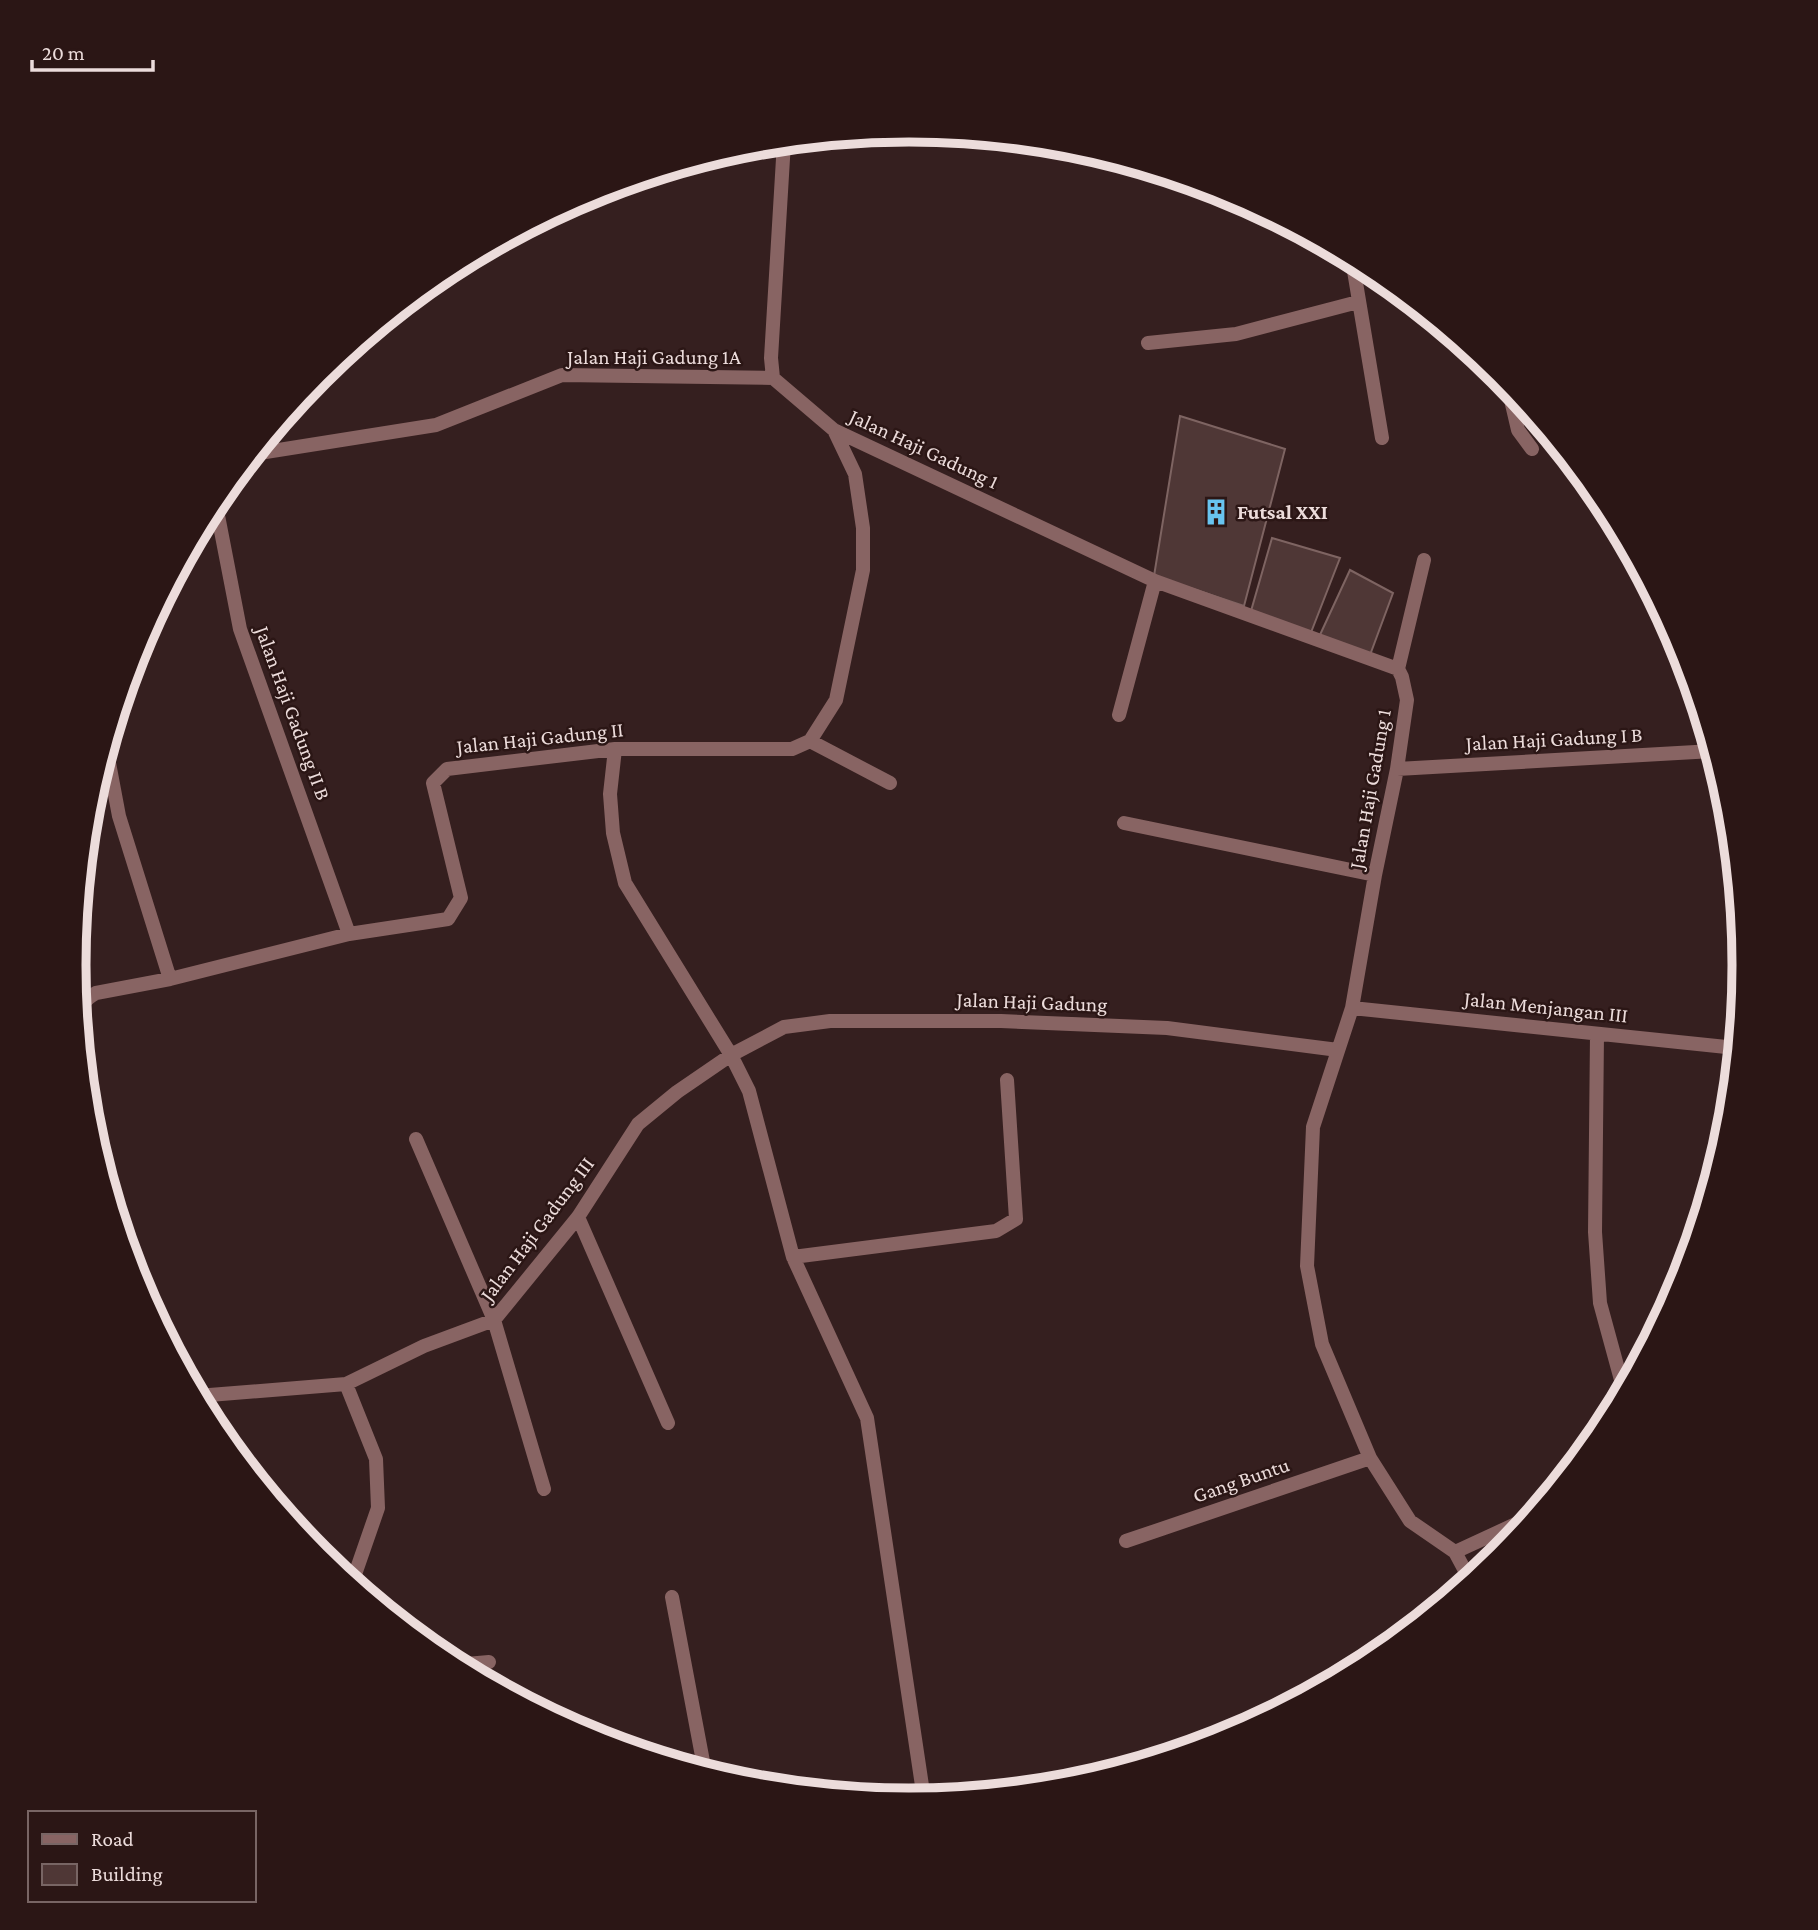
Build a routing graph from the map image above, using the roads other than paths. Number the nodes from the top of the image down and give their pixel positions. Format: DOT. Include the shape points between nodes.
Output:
graph roads {
  1 [pos="783,152"];
  2 [pos="1354,272"];
  3 [pos="1358,302"];
  4 [pos="1148,343"];
  5 [pos="773,378"];
  6 [pos="1512,405"];
  7 [pos="834,430"];
  8 [pos="1382,438"];
  9 [pos="1532,449"];
  10 [pos="266,452"];
  11 [pos="218,517"];
  12 [pos="1424,560"];
  13 [pos="1155,581"];
  14 [pos="1398,669"];
  15 [pos="1119,715"];
  16 [pos="810,741"];
  17 [pos="615,749"];
  18 [pos="1704,752"];
  19 [pos="110,769"];
  20 [pos="1397,769"];
  21 [pos="890,783"];
  22 [pos="1125,823"];
  23 [pos="1375,875"];
  24 [pos="349,934"];
  25 [pos="170,979"];
  26 [pos="87,998"];
  27 [pos="1352,1008"];
  28 [pos="1597,1034"];
  29 [pos="1727,1047"];
  30 [pos="1338,1050"];
  31 [pos="731,1055"];
  32 [pos="1007,1080"];
  33 [pos="416,1139"];
  34 [pos="578,1217"];
  35 [pos="793,1257"];
  36 [pos="494,1320"];
  37 [pos="1621,1379"];
  38 [pos="346,1384"];
  39 [pos="207,1395"];
  40 [pos="668,1423"];
  41 [pos="1370,1458"];
  42 [pos="544,1489"];
  43 [pos="1511,1526"];
  44 [pos="1126,1541"];
  45 [pos="1455,1552"];
  46 [pos="1465,1571"];
  47 [pos="355,1574"];
  48 [pos="672,1597"];
  49 [pos="489,1662"];
  50 [pos="473,1663"];
  51 [pos="703,1762"];
  52 [pos="922,1788"];
  1 -- 5 [label="street"];
  2 -- 3 [label="street"];
  3 -- 4 [label="street" via="1236,334"];
  3 -- 8 [label="street"];
  5 -- 7 [label="street, Jalan Haji Gadung 1"];
  5 -- 10 [label="street, Jalan Haji Gadung 1A" via="562,375 436,425"];
  6 -- 9 [label="street" via="1518,430"];
  7 -- 13 [label="street, Jalan Haji Gadung 1"];
  7 -- 16 [label="street" via="855,474 863,570 836,700"];
  11 -- 24 [label="street, Jalan Haji Gadung II B" via="240,629"];
  12 -- 14 [label="street"];
  13 -- 14 [label="street, Jalan Haji Gadung 1"];
  13 -- 15 [label="street"];
  14 -- 20 [label="street, Jalan Haji Gadung 1" via="1407,700"];
  16 -- 17 [label="street, Jalan Haji Gadung II" via="792,749"];
  16 -- 21 [label="street"];
  17 -- 24 [label="street, Jalan Haji Gadung II" via="447,769 433,783 461,898 448,919"];
  17 -- 31 [label="street" via="610,794 613,833 625,883"];
  18 -- 20 [label="street, Jalan Haji Gadung I B"];
  19 -- 25 [label="street" via="119,816"];
  20 -- 23 [label="street, Jalan Haji Gadung 1"];
  22 -- 23 [label="street"];
  23 -- 27 [label="street, Jalan Haji Gadung 1"];
  24 -- 25 [label="street, Jalan Haji Gadung II"];
  25 -- 26 [label="street, Jalan Haji Gadung II"];
  27 -- 28 [label="street, Jalan Menjangan III"];
  27 -- 30 [label="street, Jalan Haji Gadung 1"];
  28 -- 29 [label="street, Jalan Menjangan III"];
  28 -- 37 [label="street" via="1595,1232 1600,1303"];
  30 -- 31 [label="street, Jalan Haji Gadung" via="1167,1028 841,1021 784,1027"];
  30 -- 41 [label="street, Jalan Haji Gadung 1" via="1313,1127 1307,1266 1322,1344"];
  31 -- 34 [label="street, Jalan Haji Gadung III" via="638,1124"];
  31 -- 35 [label="street" via="749,1091"];
  32 -- 35 [label="street" via="1016,1219 996,1231"];
  33 -- 36 [label="street"];
  34 -- 36 [label="street, Jalan Haji Gadung III"];
  34 -- 40 [label="street"];
  35 -- 52 [label="street" via="867,1419"];
  36 -- 38 [label="street, Jalan Haji Gadung III" via="424,1346"];
  36 -- 42 [label="street"];
  38 -- 39 [label="street, Jalan Haji Gadung III"];
  38 -- 47 [label="street" via="376,1459 378,1508"];
  41 -- 44 [label="street, Gang Buntu"];
  41 -- 45 [label="street, Jalan Haji Gadung 1" via="1410,1521"];
  43 -- 45 [label="street"];
  45 -- 46 [label="street, Jalan Haji Gadung 1"];
  48 -- 51 [label="street"];
  49 -- 50 [label="street"];
}
